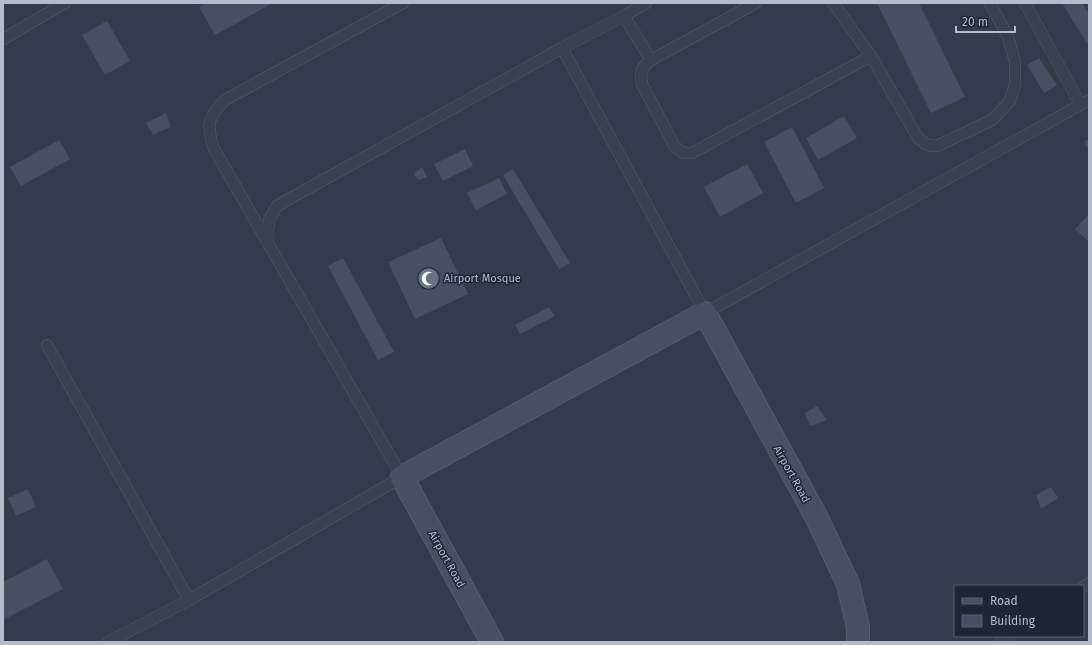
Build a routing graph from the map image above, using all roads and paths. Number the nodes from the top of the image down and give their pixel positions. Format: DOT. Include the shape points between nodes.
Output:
graph roads {
  1 [pos="66,3"];
  2 [pos="403,3"];
  3 [pos="646,3"];
  4 [pos="756,3"];
  5 [pos="833,3"];
  6 [pos="990,3"];
  7 [pos="1025,3"];
  8 [pos="624,16"];
  9 [pos="3,39"];
  10 [pos="562,48"];
  11 [pos="871,56"];
  12 [pos="651,60"];
  13 [pos="1085,102"];
  14 [pos="267,241"];
  15 [pos="705,313"];
  16 [pos="47,345"];
  17 [pos="402,477"];
  18 [pos="189,600"];
  19 [pos="108,642"];
  20 [pos="492,642"];
  21 [pos="858,642"];
  1 -- 9 [label="lane"];
  2 -- 14 [label="lane" via="225,100 215,110 209,122 213,147"];
  3 -- 8 [label="lane"];
  4 -- 12 [label="lane"];
  5 -- 11 [label="lane"];
  6 -- 11 [label="lane" via="1008,37 1015,62 1015,84 1010,102 992,120 937,146 927,145 918,138"];
  7 -- 13 [label="lane"];
  8 -- 10 [label="lane"];
  8 -- 12 [label="lane"];
  10 -- 14 [label="lane" via="277,206 269,220"];
  10 -- 15 [label="lane"];
  11 -- 12 [label="lane" via="692,153 684,153 675,147 642,84 640,75 643,66"];
  13 -- 15 [label="lane"];
  14 -- 17 [label="lane"];
  15 -- 17 [label="street"];
  15 -- 21 [label="street, Airport Road" via="833,550 848,584 858,626"];
  16 -- 18 [label="lane"];
  17 -- 18 [label="lane"];
  17 -- 20 [label="street, Airport Road"];
  18 -- 19 [label="lane"];
}
